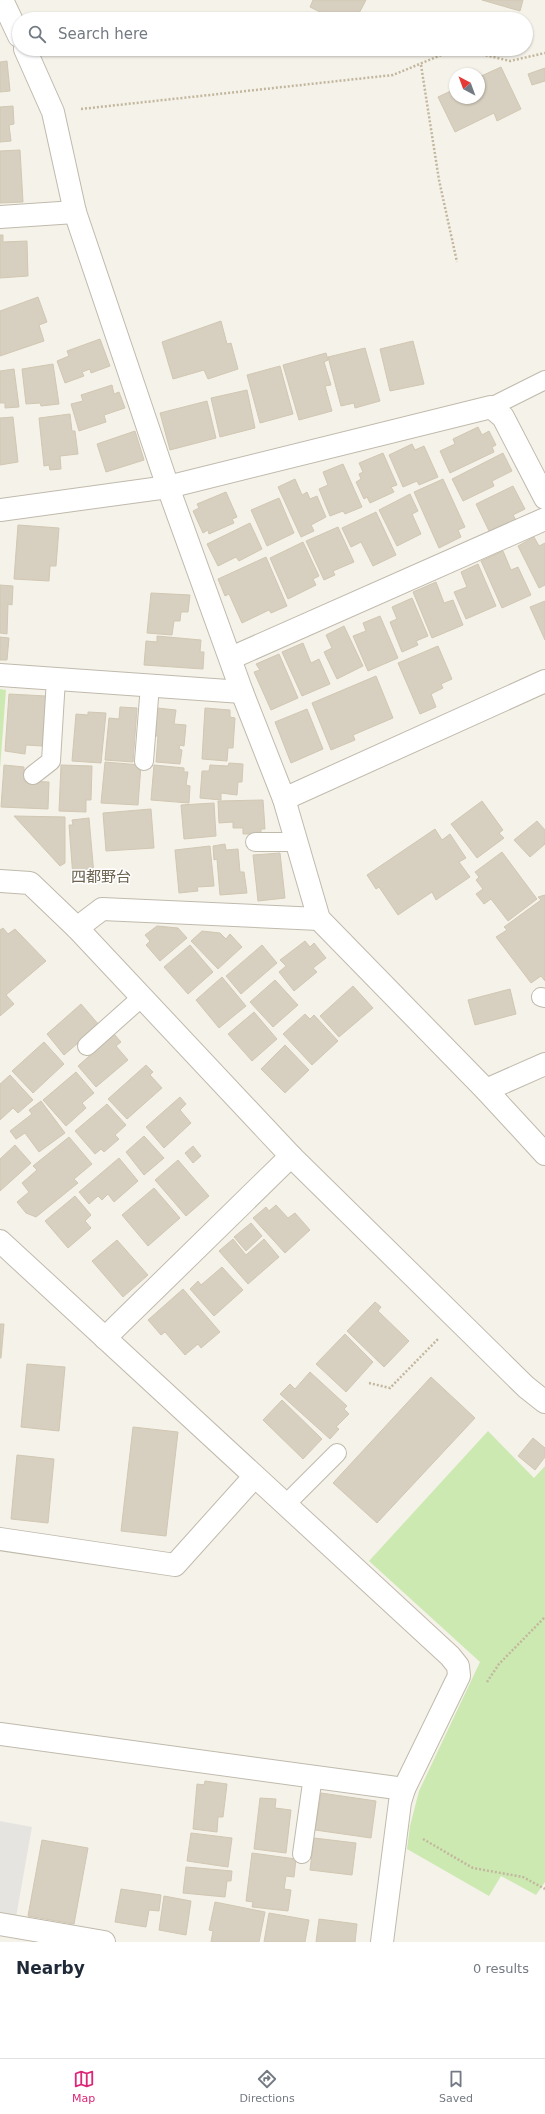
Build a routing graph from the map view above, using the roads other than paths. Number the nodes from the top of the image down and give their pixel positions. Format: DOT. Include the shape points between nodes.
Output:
graph roads {
  1 [pos="2,0"];
  2 [pos="12,21"];
  3 [pos="28,56"];
  4 [pos="75,212"];
  5 [pos="0,217"];
  6 [pos="545,380"];
  7 [pos="490,407"];
  8 [pos="168,487"];
  9 [pos="545,498"];
  10 [pos="0,510"];
  11 [pos="545,519"];
  12 [pos="231,658"];
  13 [pos="0,675"];
  14 [pos="56,679"];
  15 [pos="545,681"];
  16 [pos="150,685"];
  17 [pos="242,692"];
  18 [pos="144,761"];
  19 [pos="33,775"];
  20 [pos="284,799"];
  21 [pos="254,842"];
  22 [pos="297,842"];
  23 [pos="0,881"];
  24 [pos="319,919"];
  25 [pos="77,928"];
  26 [pos="142,997"];
  27 [pos="87,1046"];
  28 [pos="545,1064"];
  29 [pos="486,1090"];
  30 [pos="545,1154"];
  31 [pos="291,1156"];
  32 [pos="0,1241"];
  33 [pos="105,1338"];
  34 [pos="545,1402"];
  35 [pos="338,1453"];
  36 [pos="254,1477"];
  37 [pos="285,1505"];
  38 [pos="0,1540"];
  39 [pos="0,1734"];
  40 [pos="313,1776"];
  41 [pos="404,1789"];
  42 [pos="302,1854"];
  43 [pos="1,1927"];
  44 [pos="104,1942"];
  45 [pos="382,1942"];
  1 -- 2 [label="street"];
  3 -- 4 [label="street" via="53,112"];
  4 -- 5 [label="street"];
  4 -- 8 [label="street"];
  6 -- 7 [label="lane"];
  7 -- 8 [label="street"];
  7 -- 9 [label="street" via="503,417"];
  8 -- 10 [label="street"];
  8 -- 12 [label="street"];
  11 -- 12 [label="street"];
  12 -- 17 [label="street"];
  13 -- 14 [label="street"];
  14 -- 16 [label="street"];
  14 -- 19 [label="lane" via="51,761"];
  15 -- 20 [label="street"];
  16 -- 17 [label="street"];
  16 -- 18 [label="lane"];
  17 -- 20 [label="street"];
  20 -- 22 [label="street"];
  21 -- 22 [label="lane"];
  22 -- 24 [label="street"];
  23 -- 25 [label="street" via="30,883"];
  24 -- 25 [label="street" via="102,909"];
  24 -- 29 [label="street"];
  25 -- 26 [label="street"];
  26 -- 27 [label="lane"];
  26 -- 31 [label="street"];
  28 -- 29 [label="street"];
  29 -- 30 [label="street"];
  31 -- 33 [label="street"];
  31 -- 34 [label="street" via="526,1387"];
  32 -- 33 [label="street"];
  33 -- 36 [label="street"];
  35 -- 37 [label="lane"];
  36 -- 37 [label="street"];
  36 -- 38 [label="street" via="175,1565"];
  37 -- 41 [label="street" via="458,1666 459,1676"];
  39 -- 40 [label="street"];
  40 -- 41 [label="street"];
  40 -- 42 [label="lane"];
  41 -- 45 [label="street" via="400,1802"];
  43 -- 44 [label="street"];
}
